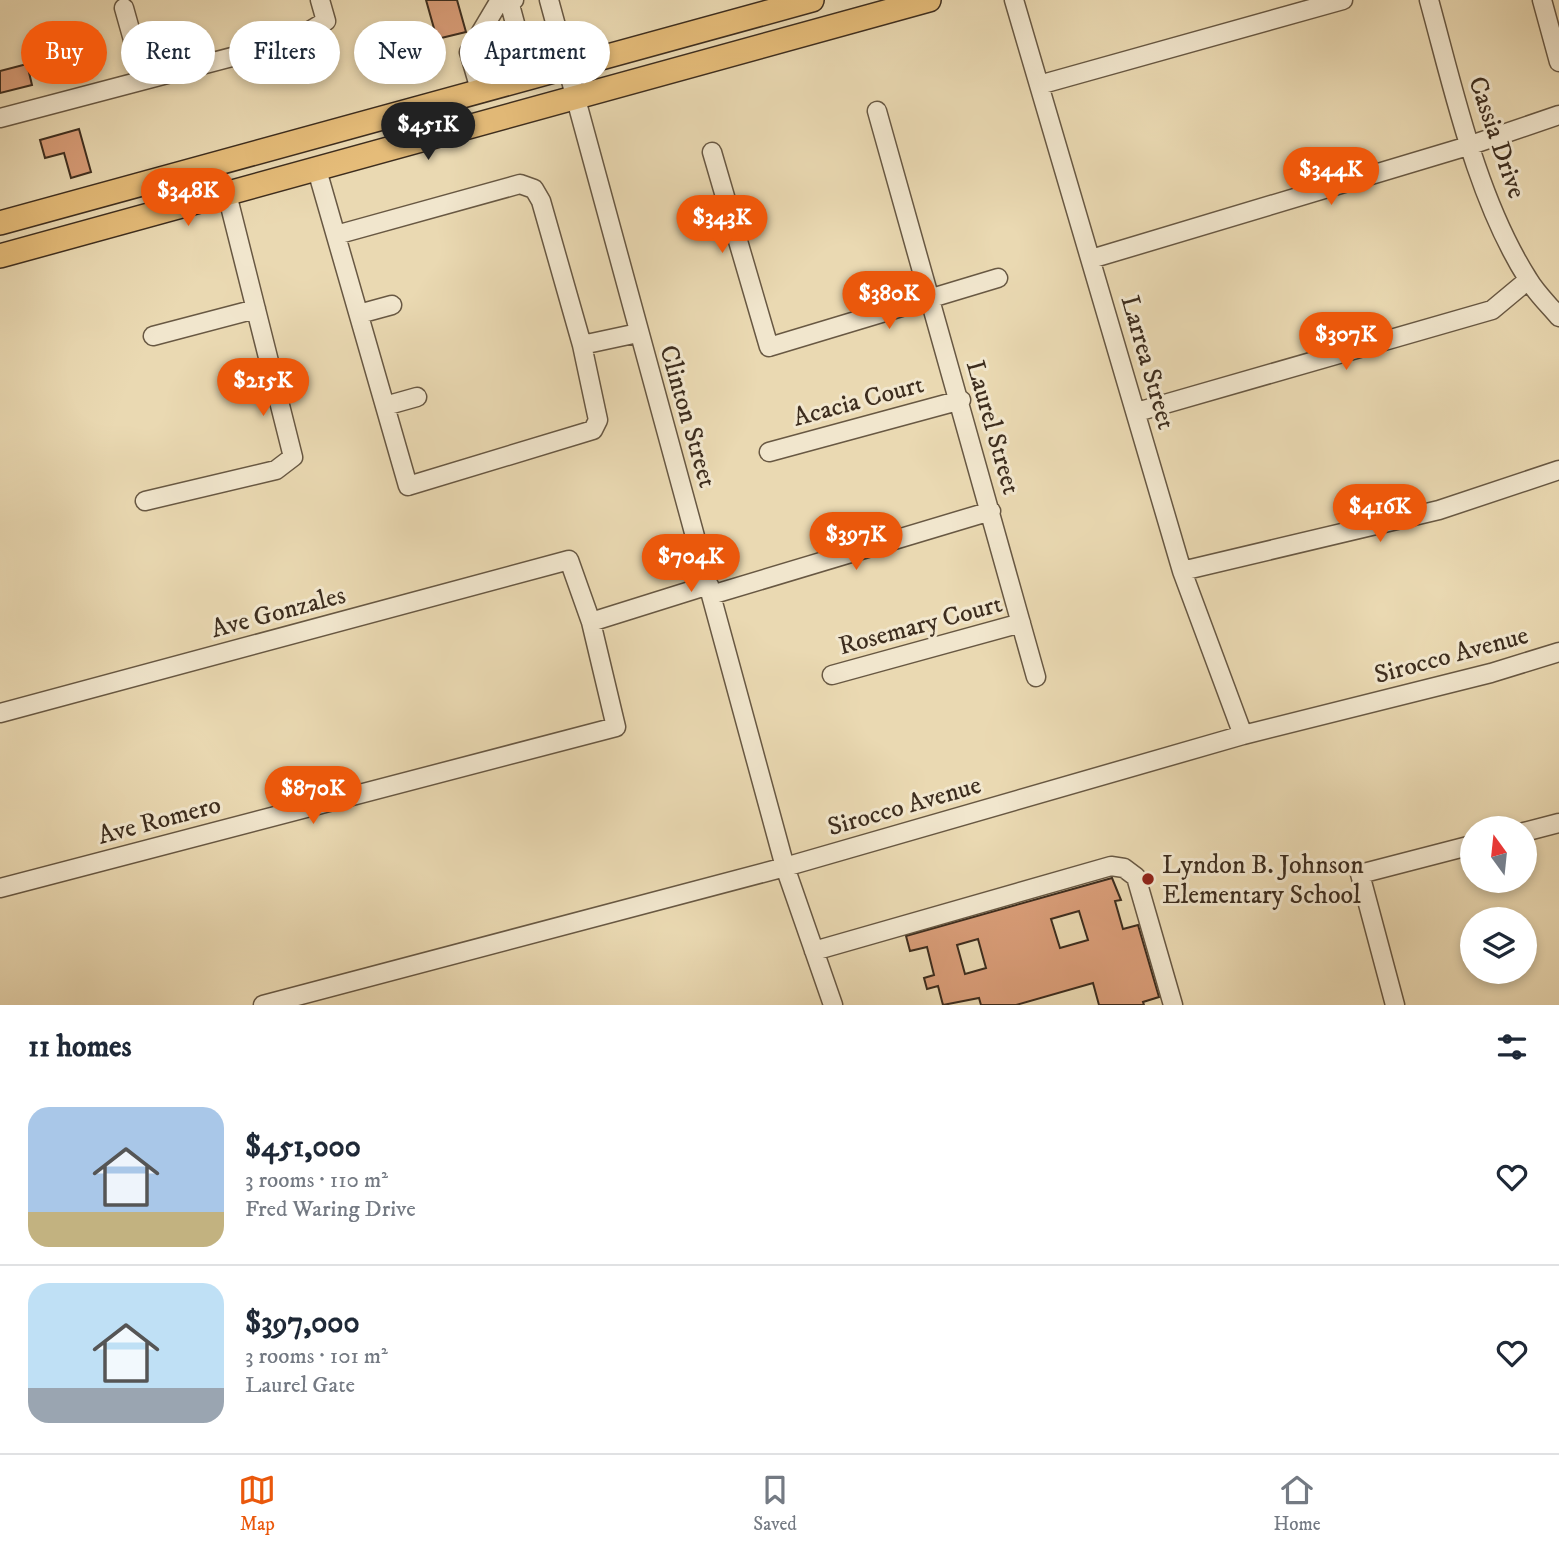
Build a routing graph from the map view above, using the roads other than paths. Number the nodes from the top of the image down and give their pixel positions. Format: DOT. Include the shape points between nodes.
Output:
graph roads {
  1 [pos="320,0"];
  2 [pos="549,0"];
  3 [pos="812,0"];
  4 [pos="929,0"];
  5 [pos="1013,0"];
  6 [pos="1343,0"];
  7 [pos="1429,0"];
  8 [pos="1542,0"];
  9 [pos="512,1"];
  10 [pos="124,8"];
  11 [pos="128,21"];
  12 [pos="488,21"];
  13 [pos="516,21"];
  14 [pos="555,21"];
  15 [pos="610,57"];
  16 [pos="215,61"];
  17 [pos="1559,62"];
  18 [pos="126,84"];
  19 [pos="479,84"];
  20 [pos="514,84"];
  21 [pos="572,84"];
  22 [pos="1039,85"];
  23 [pos="481,93"];
  24 [pos="576,99"];
  25 [pos="877,111"];
  26 [pos="1559,115"];
  27 [pos="0,118"];
  28 [pos="1468,146"];
  29 [pos="712,152"];
  30 [pos="317,170"];
  31 [pos="227,194"];
  32 [pos="24,216"];
  33 [pos="0,223"];
  34 [pos="336,235"];
  35 [pos="32,247"];
  36 [pos="0,256"];
  37 [pos="1091,259"];
  38 [pos="998,278"];
  39 [pos="1528,280"];
  40 [pos="930,298"];
  41 [pos="392,305"];
  42 [pos="256,309"];
  43 [pos="359,314"];
  44 [pos="1559,317"];
  45 [pos="638,333"];
  46 [pos="153,335"];
  47 [pos="582,345"];
  48 [pos="417,397"];
  49 [pos="961,400"];
  50 [pos="385,406"];
  51 [pos="1137,412"];
  52 [pos="769,452"];
  53 [pos="1559,470"];
  54 [pos="145,501"];
  55 [pos="991,511"];
  56 [pos="1182,570"];
  57 [pos="710,590"];
  58 [pos="591,622"];
  59 [pos="1021,623"];
  60 [pos="1559,652"];
  61 [pos="832,675"];
  62 [pos="1036,677"];
  63 [pos="0,713"];
  64 [pos="1243,734"];
  65 [pos="1559,823"];
  66 [pos="1537,829"];
  67 [pos="1460,848"];
  68 [pos="785,867"];
  69 [pos="0,888"];
  70 [pos="814,951"];
  71 [pos="263,1005"];
  72 [pos="833,1005"];
  73 [pos="1173,1005"];
  74 [pos="1395,1005"];
  1 -- 16 [label="street" via="326,21 293,41"];
  2 -- 14 [label="street, Clinton Street"];
  3 -- 15 [label="main road"];
  4 -- 24 [label="main road"];
  5 -- 22 [label="street, Larrea Street"];
  6 -- 22 [label="street"];
  7 -- 28 [label="street, Cassia Drive"];
  8 -- 17 [label="street"];
  9 -- 12 [label="street" via="497,5"];
  9 -- 13 [label="street"];
  10 -- 11 [label="street"];
  18 -- 27 [label="street"];
  19 -- 23 [label="street"];
  20 -- 23 [label="main road"];
  21 -- 24 [label="street, Clinton Street"];
  22 -- 37 [label="street, Larrea Street"];
  23 -- 32 [label="main road"];
  24 -- 30 [label="main road"];
  24 -- 45 [label="street, Clinton Street"];
  25 -- 40 [label="street, Laurel Street"];
  26 -- 28 [label="street"];
  28 -- 37 [label="street"];
  28 -- 39 [label="street, Cassia Drive"];
  29 -- 40 [label="street" via="769,347"];
  30 -- 31 [label="main road"];
  30 -- 34 [label="street"];
  31 -- 35 [label="main road"];
  31 -- 42 [label="street"];
  32 -- 33 [label="main road"];
  32 -- 35 [label="main road"];
  34 -- 43 [label="street"];
  34 -- 47 [label="street" via="520,184 534,189"];
  35 -- 36 [label="main road"];
  37 -- 51 [label="street, Larrea Street"];
  38 -- 40 [label="street"];
  39 -- 44 [label="street, Cassia Drive"];
  39 -- 51 [label="street" via="1492,310"];
  40 -- 49 [label="street, Laurel Street"];
  41 -- 43 [label="street"];
  42 -- 46 [label="street"];
  42 -- 54 [label="street" via="293,457 276,470"];
  43 -- 50 [label="street"];
  45 -- 47 [label="street"];
  45 -- 57 [label="street, Clinton Street"];
  47 -- 50 [label="street" via="598,420 593,430 408,486"];
  48 -- 50 [label="street"];
  49 -- 52 [label="street, Acacia Court"];
  49 -- 55 [label="street, Laurel Street"];
  51 -- 56 [label="street, Larrea Street"];
  53 -- 56 [label="street" via="1439,510"];
  55 -- 57 [label="street"];
  55 -- 59 [label="street, Laurel Street"];
  56 -- 64 [label="street, Larrea Street"];
  57 -- 58 [label="street"];
  57 -- 68 [label="street, Clinton Street"];
  58 -- 63 [label="street, Ave Gonzales" via="569,560"];
  58 -- 69 [label="street, Ave Romero" via="616,727"];
  59 -- 61 [label="street, Rosemary Court"];
  59 -- 62 [label="street, Laurel Street"];
  60 -- 64 [label="street, Sirocco Avenue"];
  64 -- 68 [label="street, Sirocco Avenue"];
  65 -- 66 [label="street"];
  67 -- 74 [label="street" via="1360,874"];
  68 -- 70 [label="street, Clinton Street"];
  68 -- 71 [label="street, Sirocco Avenue"];
  70 -- 72 [label="street, Clinton Street"];
  70 -- 73 [label="street" via="1111,866 1136,877"];
}
